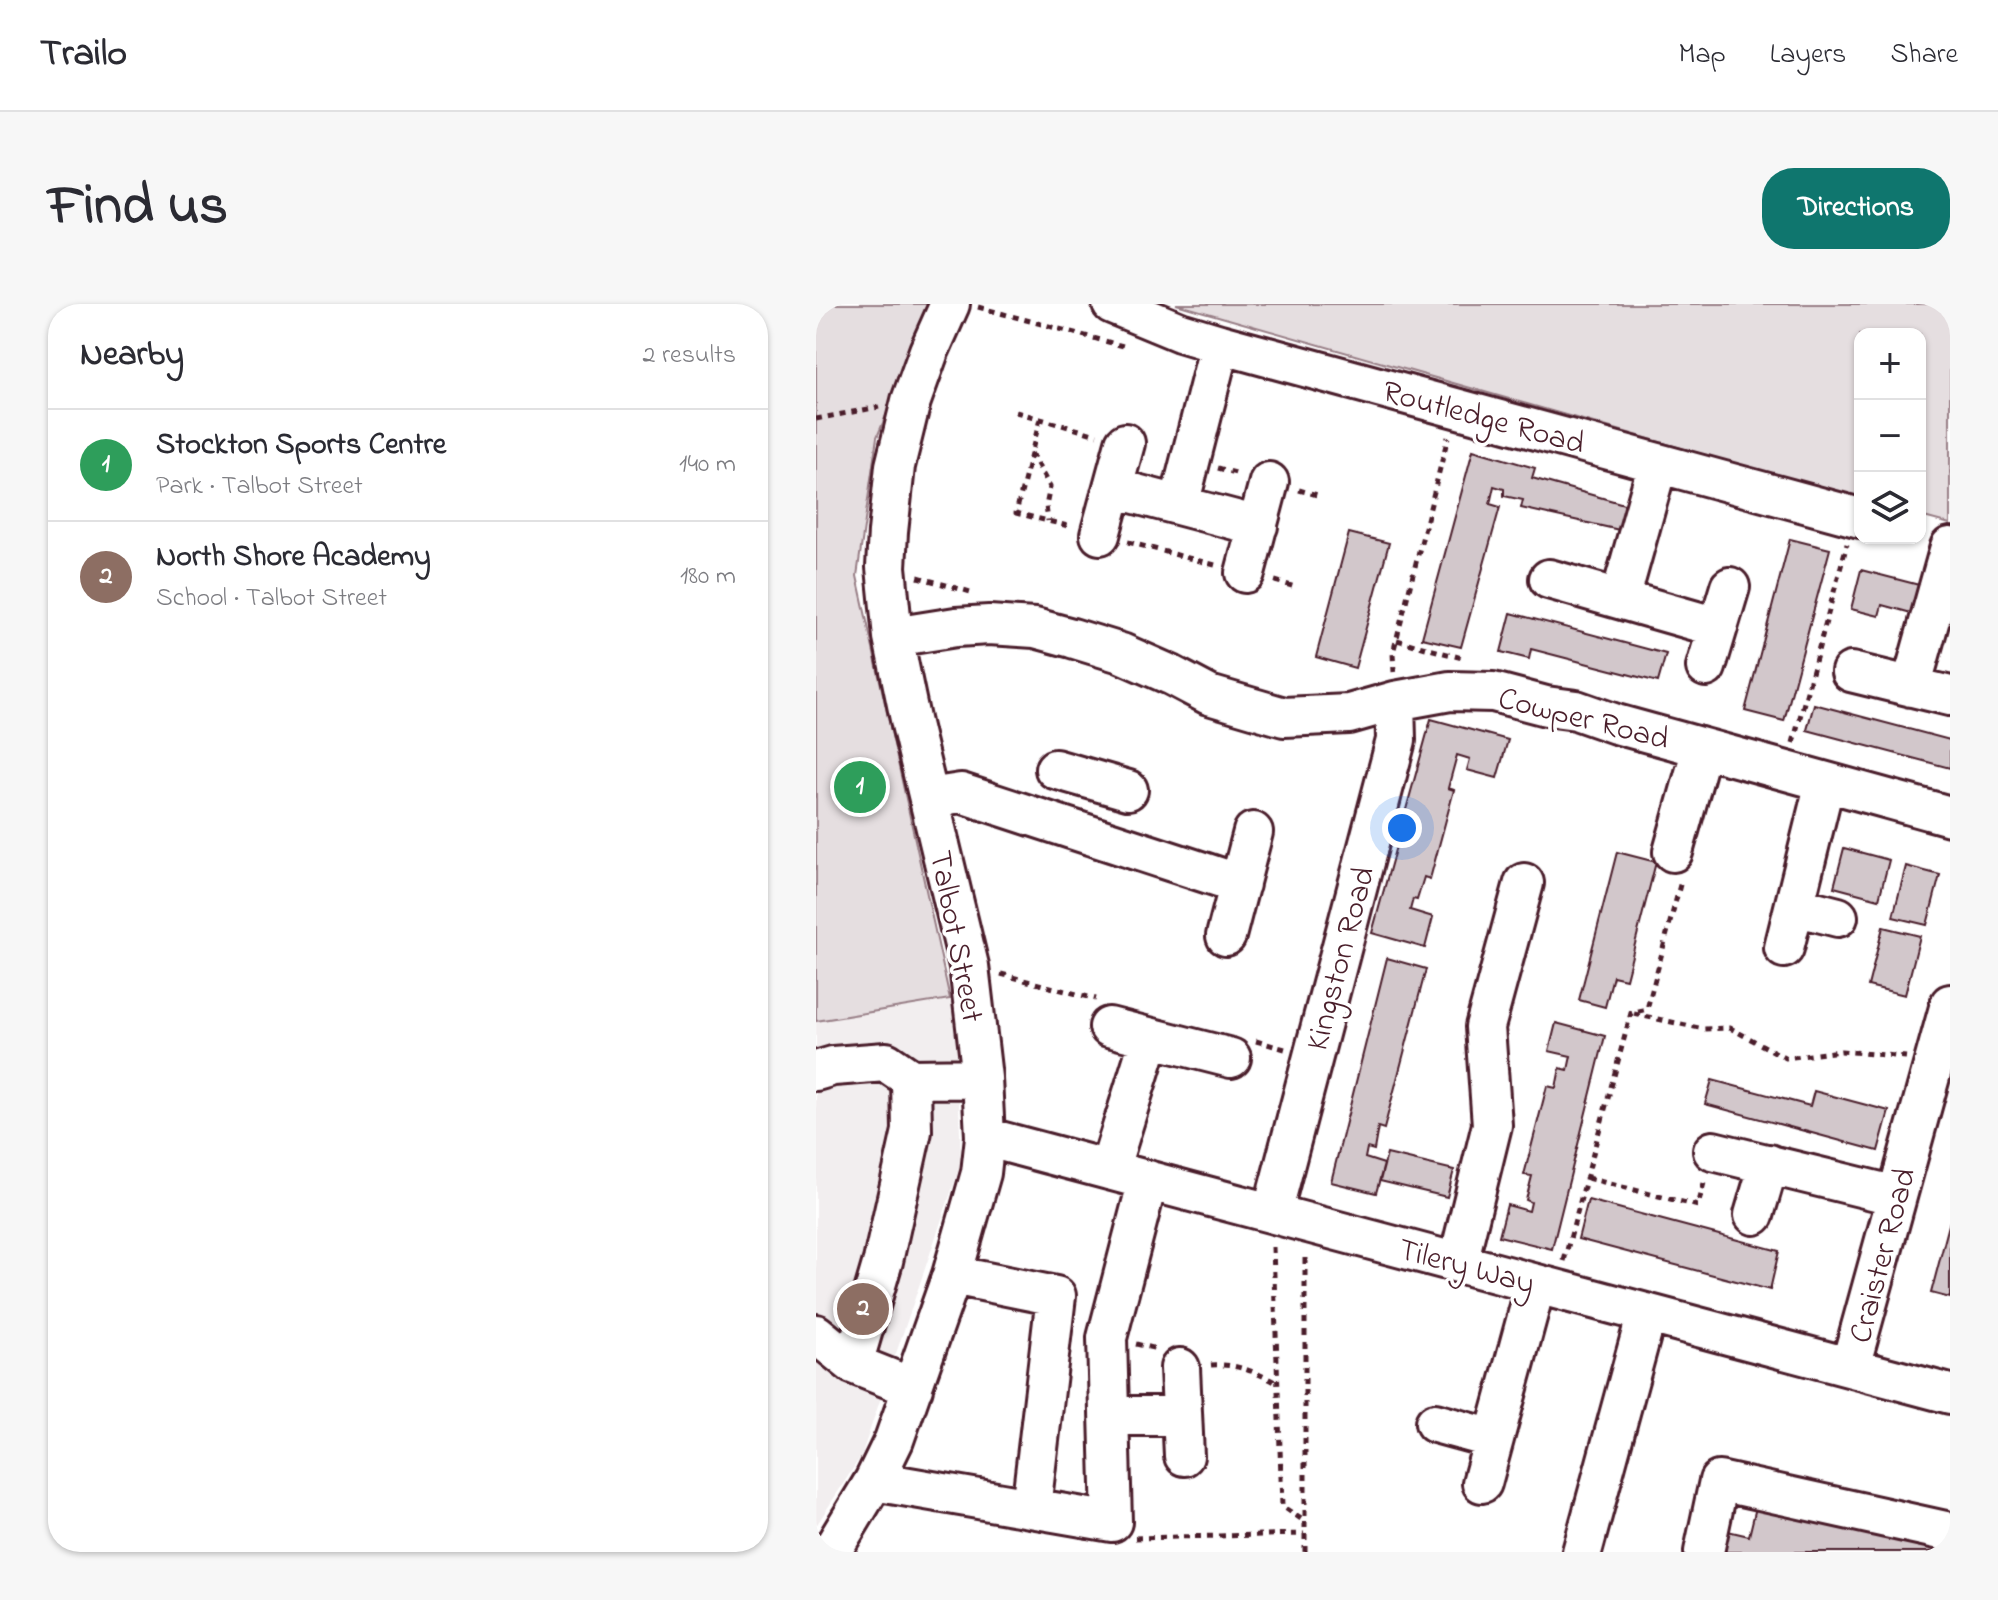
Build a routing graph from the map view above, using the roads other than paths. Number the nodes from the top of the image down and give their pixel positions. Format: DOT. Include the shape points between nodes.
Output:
graph roads {
  1 [pos="950,304"];
  2 [pos="1112,304"];
  3 [pos="1220,344"];
  4 [pos="1125,443"];
  5 [pos="1658,463"];
  6 [pos="1269,482"];
  7 [pos="1113,488"];
  8 [pos="1179,505"];
  9 [pos="1854,516"];
  10 [pos="1258,526"];
  11 [pos="1100,535"];
  12 [pos="1926,536"];
  13 [pos="1950,544"];
  14 [pos="1245,573"];
  15 [pos="1549,579"];
  16 [pos="1730,587"];
  17 [pos="1620,599"];
  18 [pos="1717,627"];
  19 [pos="893,637"];
  20 [pos="1706,667"];
  21 [pos="1851,672"];
  22 [pos="1911,687"];
  23 [pos="1950,696"];
  24 [pos="1395,701"];
  25 [pos="1702,748"];
  26 [pos="1825,782"];
  27 [pos="1128,790"];
  28 [pos="929,798"];
  29 [pos="1950,816"];
  30 [pos="1073,829"];
  31 [pos="1253,832"];
  32 [pos="1673,852"];
  33 [pos="1524,883"];
  34 [pos="1240,884"];
  35 [pos="1795,906"];
  36 [pos="1838,917"];
  37 [pos="1226,936"];
  38 [pos="1784,948"];
  39 [pos="1950,1004"];
  40 [pos="1109,1027"];
  41 [pos="1150,1038"];
  42 [pos="1231,1058"];
  43 [pos="816,1071"];
  44 [pos="982,1078"];
  45 [pos="911,1079"];
  46 [pos="985,1137"];
  47 [pos="1713,1151"];
  48 [pos="1769,1164"];
  49 [pos="1109,1170"];
  50 [pos="1148,1180"];
  51 [pos="1897,1196"];
  52 [pos="1754,1215"];
  53 [pos="1289,1218"];
  54 [pos="1458,1263"];
  55 [pos="952,1275"];
  56 [pos="1546,1286"];
  57 [pos="1647,1313"];
  58 [pos="816,1334"];
  59 [pos="853,1364"];
  60 [pos="1850,1367"];
  61 [pos="1180,1368"];
  62 [pos="913,1388"];
  63 [pos="1950,1394"];
  64 [pos="1110,1416"];
  65 [pos="1182,1416"];
  66 [pos="1435,1423"];
  67 [pos="1494,1439"];
  68 [pos="1184,1456"];
  69 [pos="874,1481"];
  70 [pos="1482,1483"];
  71 [pos="1031,1508"];
  72 [pos="1950,1532"];
  73 [pos="831,1552"];
  74 [pos="1582,1552"];
  75 [pos="1704,1552"];
  1 -- 19 [label="street, Talbot Street" via="911,401 895,466 886,567"];
  2 -- 3 [label="street, Routledge Road"];
  3 -- 5 [label="street, Routledge Road"];
  3 -- 8 [label="street"];
  4 -- 7 [label="street"];
  5 -- 9 [label="street, Routledge Road"];
  5 -- 17 [label="street"];
  6 -- 10 [label="street"];
  7 -- 8 [label="street"];
  7 -- 11 [label="street"];
  8 -- 10 [label="street"];
  10 -- 14 [label="street"];
  12 -- 13 [label="street"];
  13 -- 22 [label="street"];
  15 -- 17 [label="street"];
  16 -- 18 [label="street"];
  17 -- 18 [label="street"];
  18 -- 20 [label="street"];
  19 -- 24 [label="street, Cowper Road" via="956,627 1035,628 1121,653 1209,695 1284,717 1349,714"];
  19 -- 28 [label="street, Talbot Street"];
  21 -- 22 [label="street"];
  22 -- 23 [label="street"];
  24 -- 25 [label="street, Cowper Road" via="1450,691 1493,692 1576,710"];
  24 -- 53 [label="street, Kingston Road" via="1396,740"];
  25 -- 26 [label="street, Cowper Road"];
  25 -- 32 [label="street"];
  26 -- 29 [label="street, Cowper Road"];
  26 -- 35 [label="street"];
  27 -- 30 [label="street" via="1072,775"];
  28 -- 30 [label="street" via="961,793"];
  28 -- 44 [label="street, Talbot Street" via="969,966"];
  30 -- 34 [label="street"];
  31 -- 34 [label="street"];
  33 -- 54 [label="street" via="1485,1027 1492,1125"];
  34 -- 37 [label="street"];
  35 -- 36 [label="street"];
  35 -- 38 [label="street"];
  39 -- 51 [label="street, Craister Road"];
  40 -- 41 [label="street"];
  41 -- 42 [label="street"];
  41 -- 49 [label="street"];
  43 -- 45 [label="street" via="886,1062"];
  44 -- 45 [label="street"];
  44 -- 46 [label="street, Talbot Street"];
  45 -- 59 [label="street" via="912,1131"];
  46 -- 49 [label="street, Tilery Way"];
  46 -- 55 [label="street, Talbot Street" via="981,1173"];
  47 -- 48 [label="street"];
  48 -- 51 [label="street"];
  48 -- 52 [label="street"];
  49 -- 50 [label="street, Tilery Way"];
  50 -- 53 [label="street, Tilery Way"];
  50 -- 64 [label="street" via="1107,1338"];
  51 -- 60 [label="street, Craister Road"];
  53 -- 54 [label="street, Tilery Way"];
  54 -- 56 [label="street, Tilery Way"];
  55 -- 62 [label="street, Talbot Street"];
  55 -- 71 [label="street" via="1056,1296"];
  56 -- 57 [label="street, Tilery Way"];
  56 -- 67 [label="street"];
  57 -- 60 [label="street, Tilery Way"];
  57 -- 74 [label="street"];
  58 -- 59 [label="street"];
  59 -- 62 [label="street"];
  60 -- 63 [label="street, Tilery Way"];
  61 -- 65 [label="street"];
  62 -- 69 [label="street, Talbot Street"];
  64 -- 65 [label="street"];
  64 -- 71 [label="street" via="1112,1522"];
  65 -- 68 [label="street"];
  66 -- 67 [label="street"];
  67 -- 70 [label="street"];
  69 -- 71 [label="street"];
  69 -- 73 [label="street, Talbot Street"];
  72 -- 75 [label="street" via="1719,1481"];
}
